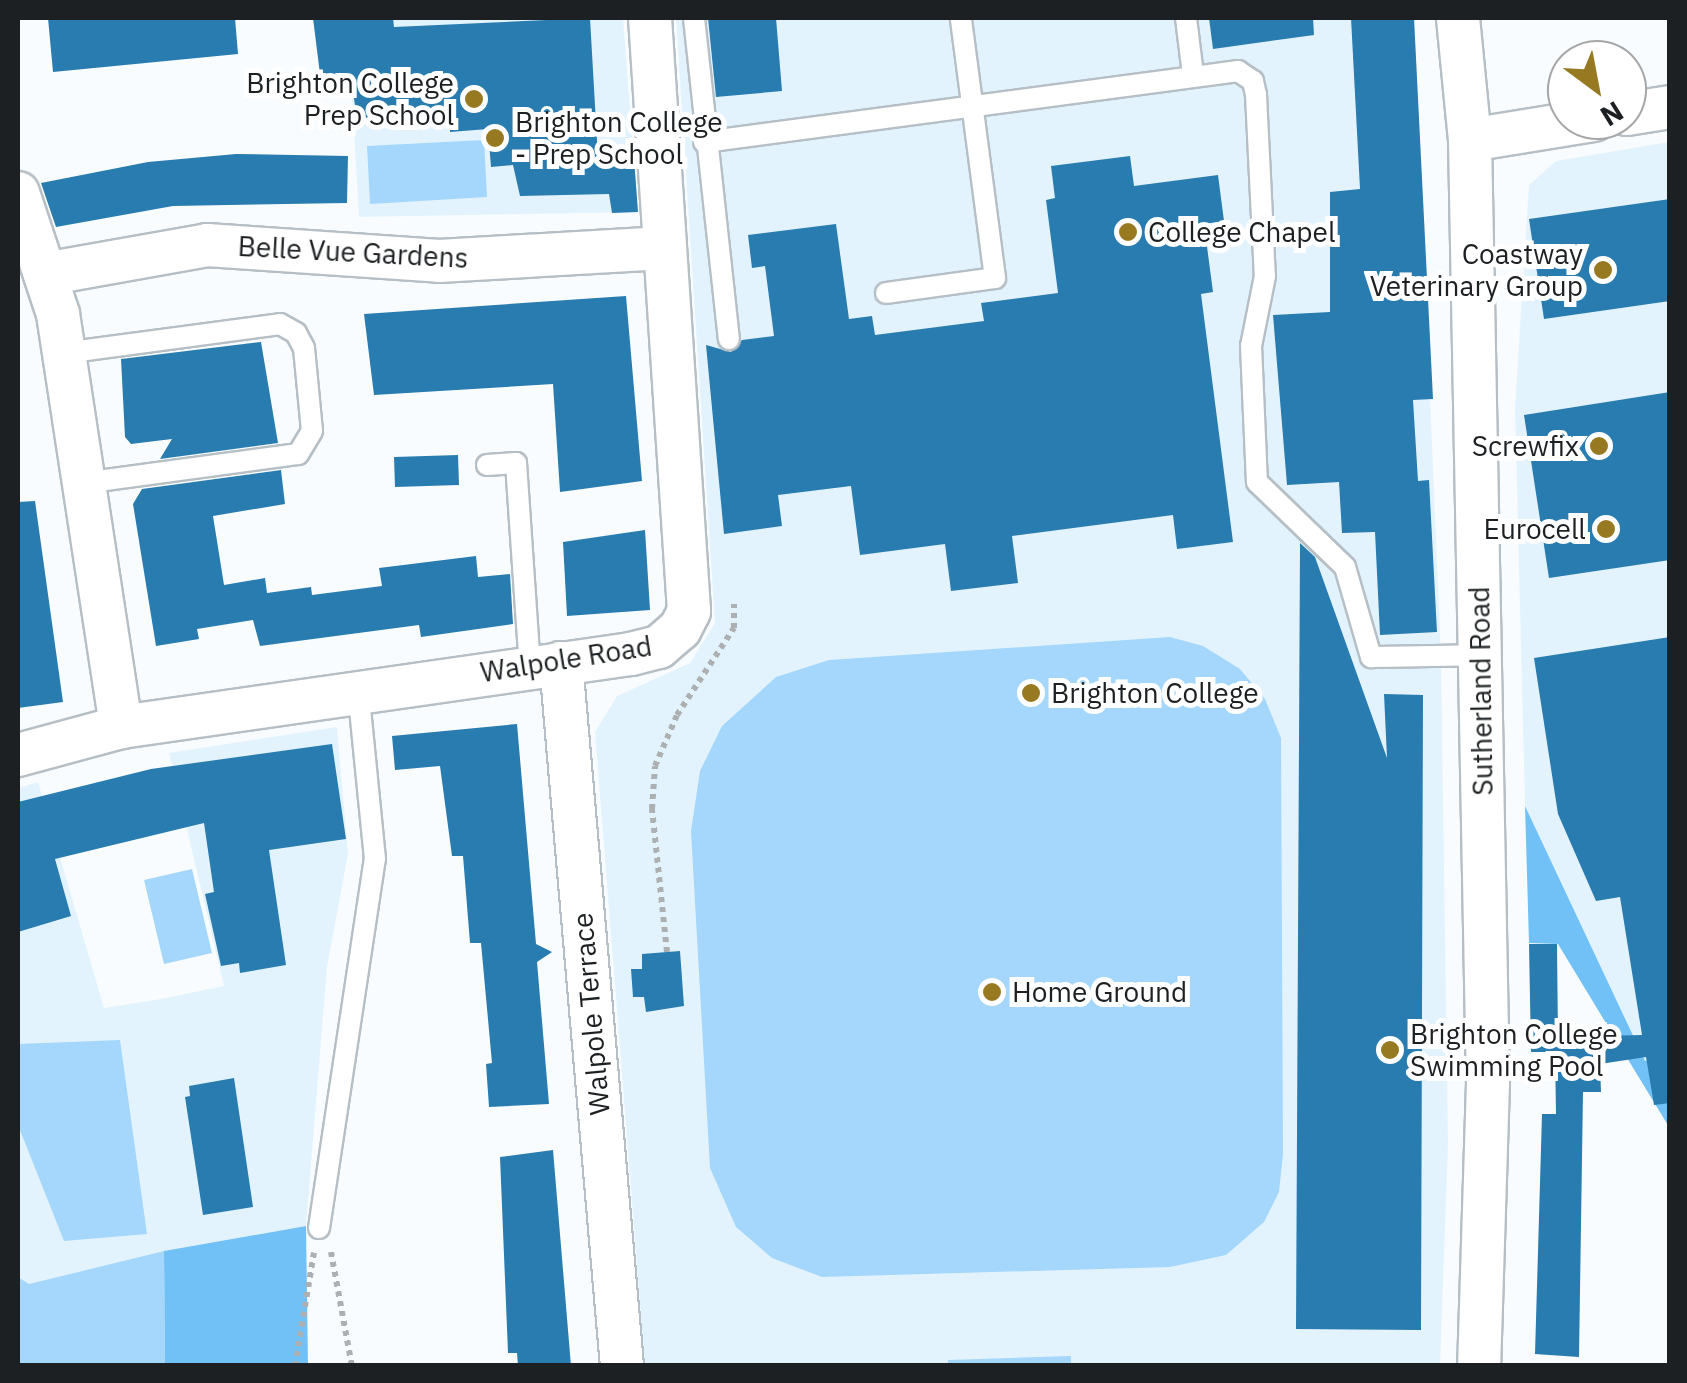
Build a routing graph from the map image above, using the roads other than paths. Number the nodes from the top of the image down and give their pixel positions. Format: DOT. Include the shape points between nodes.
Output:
graph roads {
  1 [pos="650,18"];
  2 [pos="694,18"];
  3 [pos="960,18"];
  4 [pos="1186,18"];
  5 [pos="1458,18"];
  6 [pos="1193,75"];
  7 [pos="975,105"];
  8 [pos="1547,127"];
  9 [pos="1470,140"];
  10 [pos="704,142"];
  11 [pos="18,193"];
  12 [pos="664,248"];
  13 [pos="45,274"];
  14 [pos="886,293"];
  15 [pos="729,339"];
  16 [pos="64,352"];
  17 [pos="488,464"];
  18 [pos="84,483"];
  19 [pos="1481,655"];
  20 [pos="545,664"];
  21 [pos="358,690"];
  22 [pos="121,726"];
  23 [pos="18,754"];
  24 [pos="319,1228"];
  25 [pos="622,1366"];
  26 [pos="1479,1366"];
  1 -- 12 [label="street, Walpole Road"];
  2 -- 10 [label="lane"];
  3 -- 7 [label="lane"];
  4 -- 6 [label="lane"];
  5 -- 9 [label="street, Sutherland Road"];
  6 -- 7 [label="lane"];
  6 -- 19 [label="lane" via="1238,71 1253,81 1256,96 1265,276 1250,346 1257,482 1345,567 1371,656"];
  7 -- 10 [label="lane"];
  7 -- 14 [label="lane" via="995,278"];
  8 -- 9 [label="street"];
  9 -- 19 [label="street, Sutherland Road"];
  10 -- 15 [label="lane"];
  11 -- 13 [label="street"];
  12 -- 13 [label="street, Belle Vue Gardens" via="439,261 207,246"];
  12 -- 20 [label="street, Walpole Road" via="689,611 680,630 652,650"];
  13 -- 16 [label="street"];
  16 -- 18 [label="street"];
  16 -- 18 [label="lane" via="280,324 304,348 312,431 298,454"];
  17 -- 20 [label="lane" via="516,463"];
  18 -- 22 [label="street"];
  19 -- 26 [label="street, Sutherland Road" via="1488,1083"];
  20 -- 21 [label="street, Walpole Road"];
  20 -- 25 [label="street, Walpole Terrace"];
  21 -- 22 [label="street, Walpole Road"];
  21 -- 24 [label="lane" via="375,859"];
  22 -- 23 [label="street, Walpole Road"];
}
